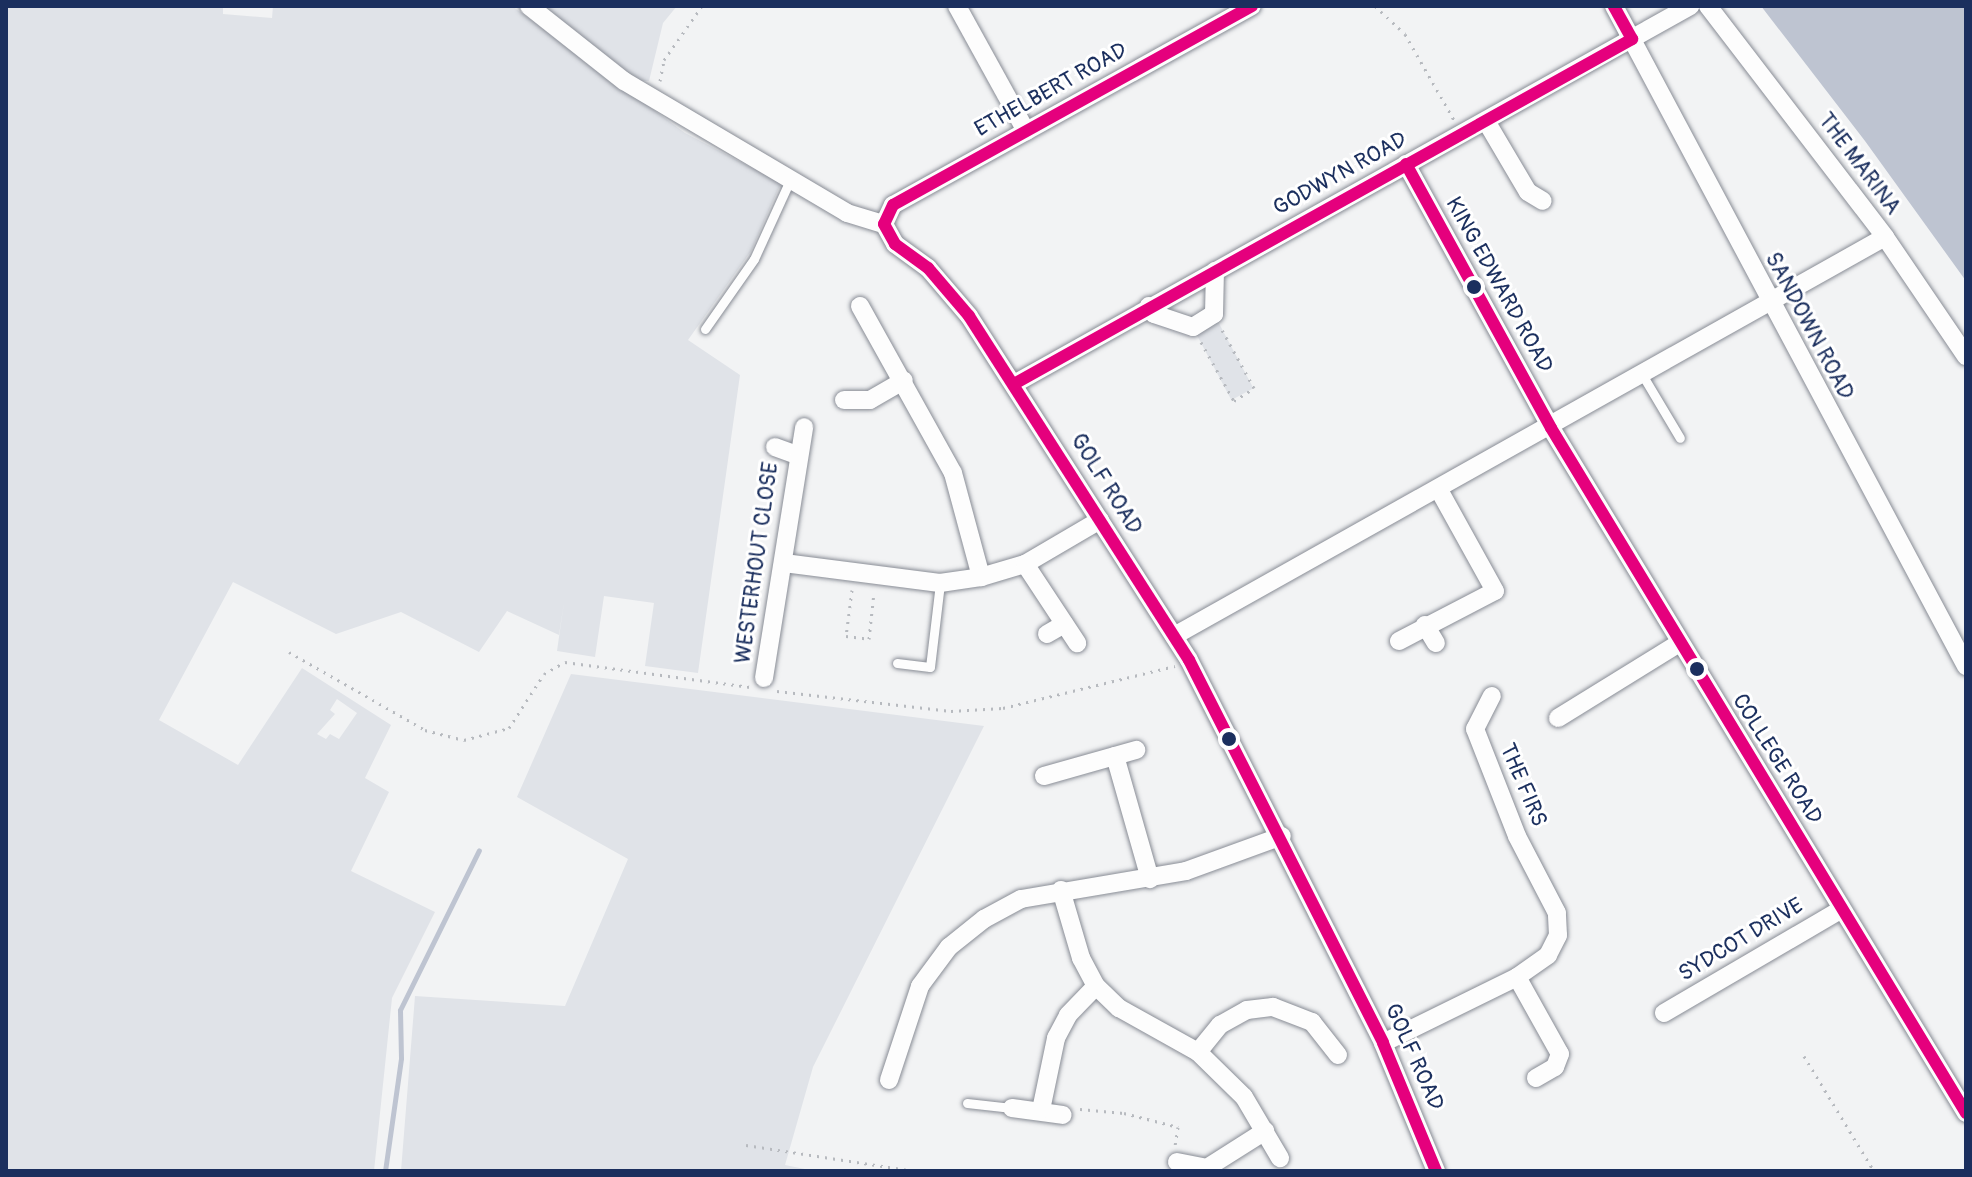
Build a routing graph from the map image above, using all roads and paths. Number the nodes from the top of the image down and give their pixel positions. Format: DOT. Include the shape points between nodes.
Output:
graph roads {
  1 [pos="529,6"];
  2 [pos="702,6"];
  3 [pos="957,6"];
  4 [pos="1252,6"];
  5 [pos="1375,6"];
  6 [pos="1614,6"];
  7 [pos="1690,6"];
  8 [pos="1708,6"];
  9 [pos="1632,39"];
  10 [pos="656,100"];
  11 [pos="1486,121"];
  12 [pos="1026,131"];
  13 [pos="1461,134"];
  14 [pos="1406,164"];
  15 [pos="790,180"];
  16 [pos="1543,201"];
  17 [pos="884,224"];
  18 [pos="1885,237"];
  19 [pos="1215,271"];
  20 [pos="1769,304"];
  21 [pos="860,306"];
  22 [pos="1149,306"];
  23 [pos="1214,314"];
  24 [pos="1193,327"];
  25 [pos="705,329"];
  26 [pos="1966,356"];
  27 [pos="1643,376"];
  28 [pos="904,380"];
  29 [pos="1014,384"];
  30 [pos="844,400"];
  31 [pos="804,427"];
  32 [pos="1551,428"];
  33 [pos="1680,438"];
  34 [pos="775,447"];
  35 [pos="797,455"];
  36 [pos="1439,490"];
  37 [pos="1100,520"];
  38 [pos="784,563"];
  39 [pos="1025,564"];
  40 [pos="854,573"];
  41 [pos="876,576"];
  42 [pos="981,577"];
  43 [pos="940,583"];
  44 [pos="1513,585"];
  45 [pos="1495,591"];
  46 [pos="1064,624"];
  47 [pos="1425,625"];
  48 [pos="1047,634"];
  49 [pos="1174,636"];
  50 [pos="1399,641"];
  51 [pos="1077,643"];
  52 [pos="1436,643"];
  53 [pos="1678,644"];
  54 [pos="289,652"];
  55 [pos="1189,660"];
  56 [pos="897,663"];
  57 [pos="1966,666"];
  58 [pos="762,685"];
  59 [pos="1492,696"];
  60 [pos="1558,718"];
  61 [pos="1062,750"];
  62 [pos="1136,750"];
  63 [pos="1115,756"];
  64 [pos="1068,769"];
  65 [pos="1044,776"];
  66 [pos="1282,836"];
  67 [pos="1150,879"];
  68 [pos="1061,890"];
  69 [pos="1842,909"];
  70 [pos="1517,977"];
  71 [pos="1096,986"];
  72 [pos="1664,1013"];
  73 [pos="1383,1043"];
  74 [pos="1198,1052"];
  75 [pos="1338,1055"];
  76 [pos="1804,1056"];
  77 [pos="1536,1078"];
  78 [pos="889,1080"];
  79 [pos="967,1103"];
  80 [pos="1012,1108"];
  81 [pos="1041,1110"];
  82 [pos="1966,1113"];
  83 [pos="1063,1115"];
  84 [pos="1265,1131"];
  85 [pos="746,1145"];
  86 [pos="1280,1158"];
  87 [pos="1177,1162"];
  88 [pos="1203,1169"];
  89 [pos="913,1171"];
  90 [pos="1436,1171"];
  91 [pos="1874,1171"];
  1 -- 10 [label="street"];
  2 -- 10 [label="path" via="664,60"];
  3 -- 12 [label="street"];
  4 -- 12 [label="street, ETHELBERT ROAD"];
  5 -- 13 [label="path" via="1405,34"];
  6 -- 9 [label="street, SANDOWN ROAD"];
  7 -- 9 [label="street, GODWYN ROAD"];
  8 -- 18 [label="street, THE MARINA"];
  9 -- 11 [label="street, GODWYN ROAD"];
  9 -- 20 [label="street, SANDOWN ROAD"];
  10 -- 15 [label="street"];
  11 -- 13 [label="street, GODWYN ROAD"];
  11 -- 16 [label="street" via="1528,192"];
  12 -- 17 [label="street, ETHELBERT ROAD" via="893,205"];
  13 -- 14 [label="street, GODWYN ROAD"];
  14 -- 19 [label="street, GODWYN ROAD"];
  14 -- 32 [label="street, KING EDWARD ROAD"];
  15 -- 17 [label="street" via="847,213"];
  15 -- 25 [label="lane" via="754,259"];
  17 -- 29 [label="street, GOLF ROAD" via="895,244 928,268 969,316"];
  18 -- 20 [label="street"];
  18 -- 26 [label="street, THE MARINA"];
  19 -- 22 [label="street, GODWYN ROAD"];
  19 -- 23 [label="street"];
  20 -- 27 [label="street"];
  20 -- 57 [label="street, SANDOWN ROAD"];
  21 -- 28 [label="street"];
  22 -- 24 [label="street" via="1154,314"];
  22 -- 29 [label="street, GODWYN ROAD"];
  23 -- 24 [label="street"];
  23 -- 24 [label="path" via="1254,388 1234,401"];
  27 -- 32 [label="street"];
  27 -- 33 [label="lane"];
  28 -- 30 [label="street" via="870,400"];
  28 -- 42 [label="street" via="956,481"];
  29 -- 37 [label="street, GOLF ROAD"];
  31 -- 35 [label="street, WESTERHOUT CLOSE"];
  32 -- 36 [label="street"];
  32 -- 53 [label="street, COLLEGE ROAD"];
  34 -- 35 [label="street, WESTERHOUT CLOSE"];
  35 -- 38 [label="street, WESTERHOUT CLOSE"];
  36 -- 45 [label="street"];
  36 -- 49 [label="street"];
  37 -- 39 [label="street"];
  37 -- 49 [label="street, GOLF ROAD"];
  38 -- 40 [label="street"];
  38 -- 58 [label="street, WESTERHOUT CLOSE"];
  39 -- 42 [label="street"];
  39 -- 46 [label="street"];
  40 -- 41 [label="street"];
  40 -- 41 [label="path" via="846,636 869,639"];
  41 -- 43 [label="street"];
  42 -- 43 [label="street"];
  43 -- 56 [label="lane" via="930,667"];
  44 -- 45 [label="street"];
  45 -- 47 [label="street"];
  46 -- 48 [label="street"];
  46 -- 51 [label="street"];
  47 -- 50 [label="street"];
  47 -- 52 [label="street"];
  49 -- 55 [label="street, GOLF ROAD"];
  53 -- 60 [label="street"];
  53 -- 69 [label="street, COLLEGE ROAD"];
  54 -- 58 [label="path" via="425,730 464,740 509,728 544,674 565,662"];
  55 -- 58 [label="path" via="1164,671 1045,694 1003,708 951,711"];
  55 -- 66 [label="street, GOLF ROAD"];
  59 -- 70 [label="street, THE FIRS" via="1475,729 1517,836 1557,913 1558,935 1548,955"];
  61 -- 64 [label="street"];
  62 -- 63 [label="street"];
  63 -- 64 [label="street"];
  63 -- 67 [label="street"];
  64 -- 65 [label="street"];
  66 -- 67 [label="street" via="1241,854"];
  66 -- 73 [label="street, GOLF ROAD"];
  67 -- 68 [label="street"];
  68 -- 71 [label="street" via="1081,958"];
  68 -- 78 [label="street" via="1021,899 949,947 920,986"];
  69 -- 72 [label="street, SYDCOT DRIVE"];
  69 -- 82 [label="street, COLLEGE ROAD"];
  70 -- 73 [label="street"];
  70 -- 77 [label="street" via="1560,1054 1555,1067"];
  71 -- 74 [label="street" via="1119,1008"];
  71 -- 81 [label="street" via="1068,1015 1056,1038"];
  73 -- 90 [label="street, GOLF ROAD"];
  74 -- 75 [label="street" via="1220,1025 1247,1010 1273,1007 1295,1011 1316,1042"];
  74 -- 84 [label="street" via="1244,1097"];
  76 -- 91 [label="path"];
  79 -- 80 [label="lane"];
  80 -- 81 [label="street"];
  81 -- 83 [label="street"];
  83 -- 87 [label="path" via="1072,1108 1178,1127"];
  84 -- 86 [label="street"];
  84 -- 88 [label="street"];
  85 -- 89 [label="path"];
  87 -- 88 [label="street"];
}
